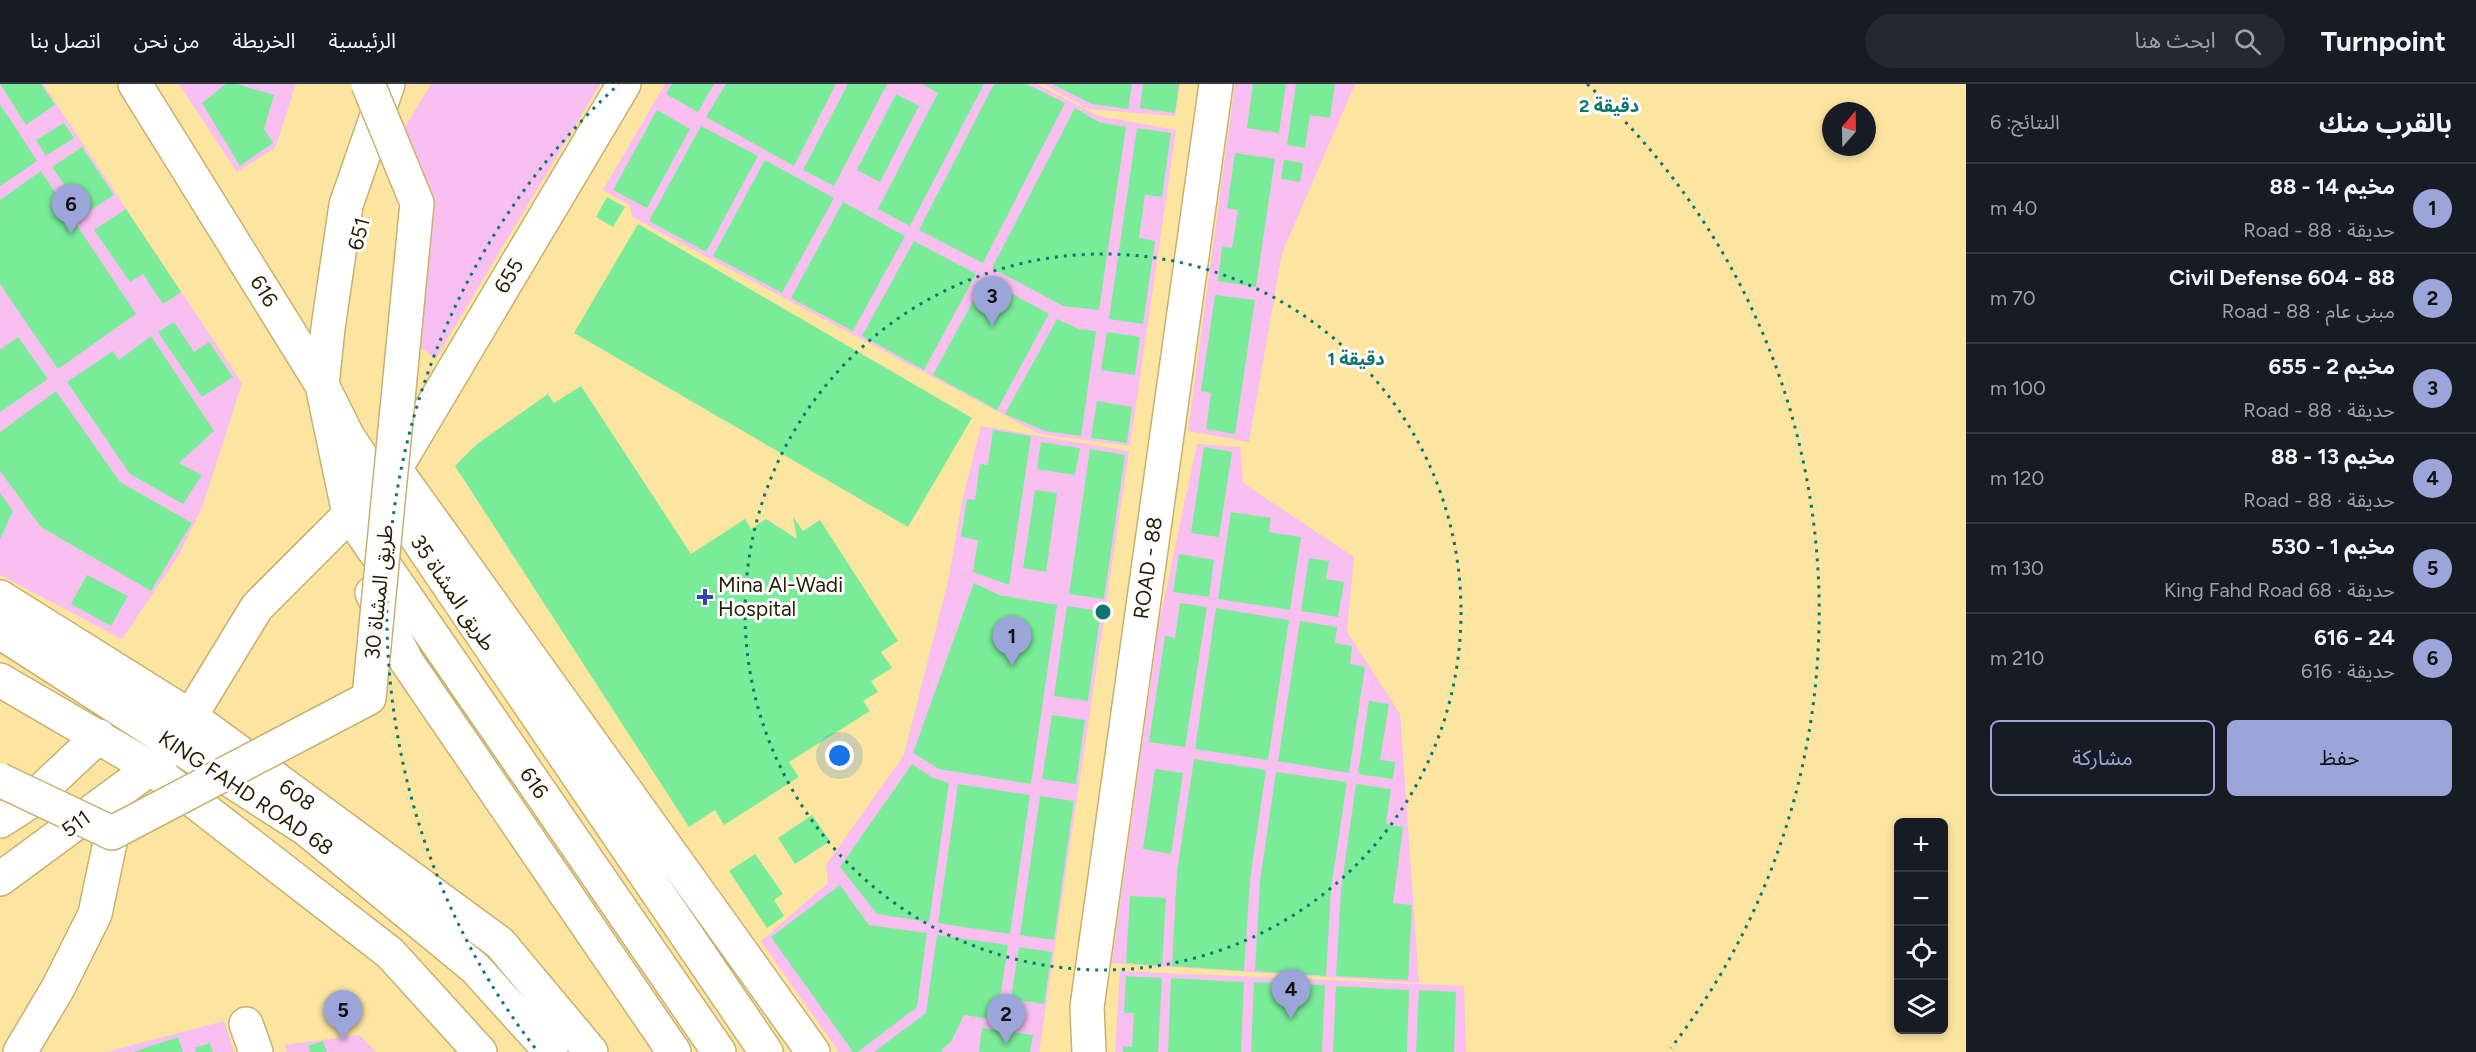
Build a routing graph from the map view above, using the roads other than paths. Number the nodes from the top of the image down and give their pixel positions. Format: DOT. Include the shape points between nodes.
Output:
graph roads {
  1 [pos="135,84"];
  2 [pos="368,84"];
  3 [pos="388,84"];
  4 [pos="397,84"];
  5 [pos="624,84"];
  6 [pos="1216,84"];
  7 [pos="322,385"];
  8 [pos="387,476"];
  9 [pos="349,514"];
  10 [pos="0,597"];
  11 [pos="0,632"];
  12 [pos="0,680"];
  13 [pos="182,729"];
  14 [pos="99,736"];
  15 [pos="151,768"];
  16 [pos="0,780"];
  17 [pos="0,821"];
  18 [pos="112,832"];
  19 [pos="0,879"];
  20 [pos="20,1052"];
  21 [pos="480,1052"];
  22 [pos="551,1052"];
  23 [pos="591,1052"];
  24 [pos="674,1052"];
  25 [pos="719,1052"];
  26 [pos="766,1052"];
  27 [pos="813,1052"];
  28 [pos="1089,1052"];
  1 -- 7 [label="street, 616"];
  2 -- 18 [label="street, طريق المشاة 30, bridge" via="417,203 369,698"];
  3 -- 7 [label="street" via="346,205"];
  4 -- 7 [label="street, 651"];
  5 -- 8 [label="street, 655"];
  6 -- 28 [label="street, ROAD - 88" via="1087,1007"];
  7 -- 8 [label="street, طريق المشاة 35" via="348,437"];
  7 -- 9 [label="street, 616"];
  8 -- 9 [label="street, 655"];
  8 -- 26 [label="street, طريق المشاة 35"];
  8 -- 27 [label="street"];
  9 -- 13 [label="street, 511" via="256,608"];
  9 -- 24 [label="street, 616" via="359,569 407,662"];
  9 -- 25 [label="street, 616"];
  10 -- 13 [label="street, 608"];
  11 -- 13 [label="street, KING FAHD ROAD 68"];
  12 -- 14 [label="street, KING FAHD ROAD 68"];
  13 -- 15 [label="street, 511"];
  13 -- 22 [label="street, KING FAHD ROAD 68" via="475,968"];
  13 -- 23 [label="street, 608" via="500,943"];
  14 -- 15 [label="street, KING FAHD ROAD 68"];
  14 -- 17 [label="street" via="28,803"];
  15 -- 19 [label="street, 511"];
  15 -- 21 [label="street, KING FAHD ROAD 68" via="390,953"];
  16 -- 18 [label="street, bridge"];
  18 -- 20 [label="street" via="95,914"];
}
